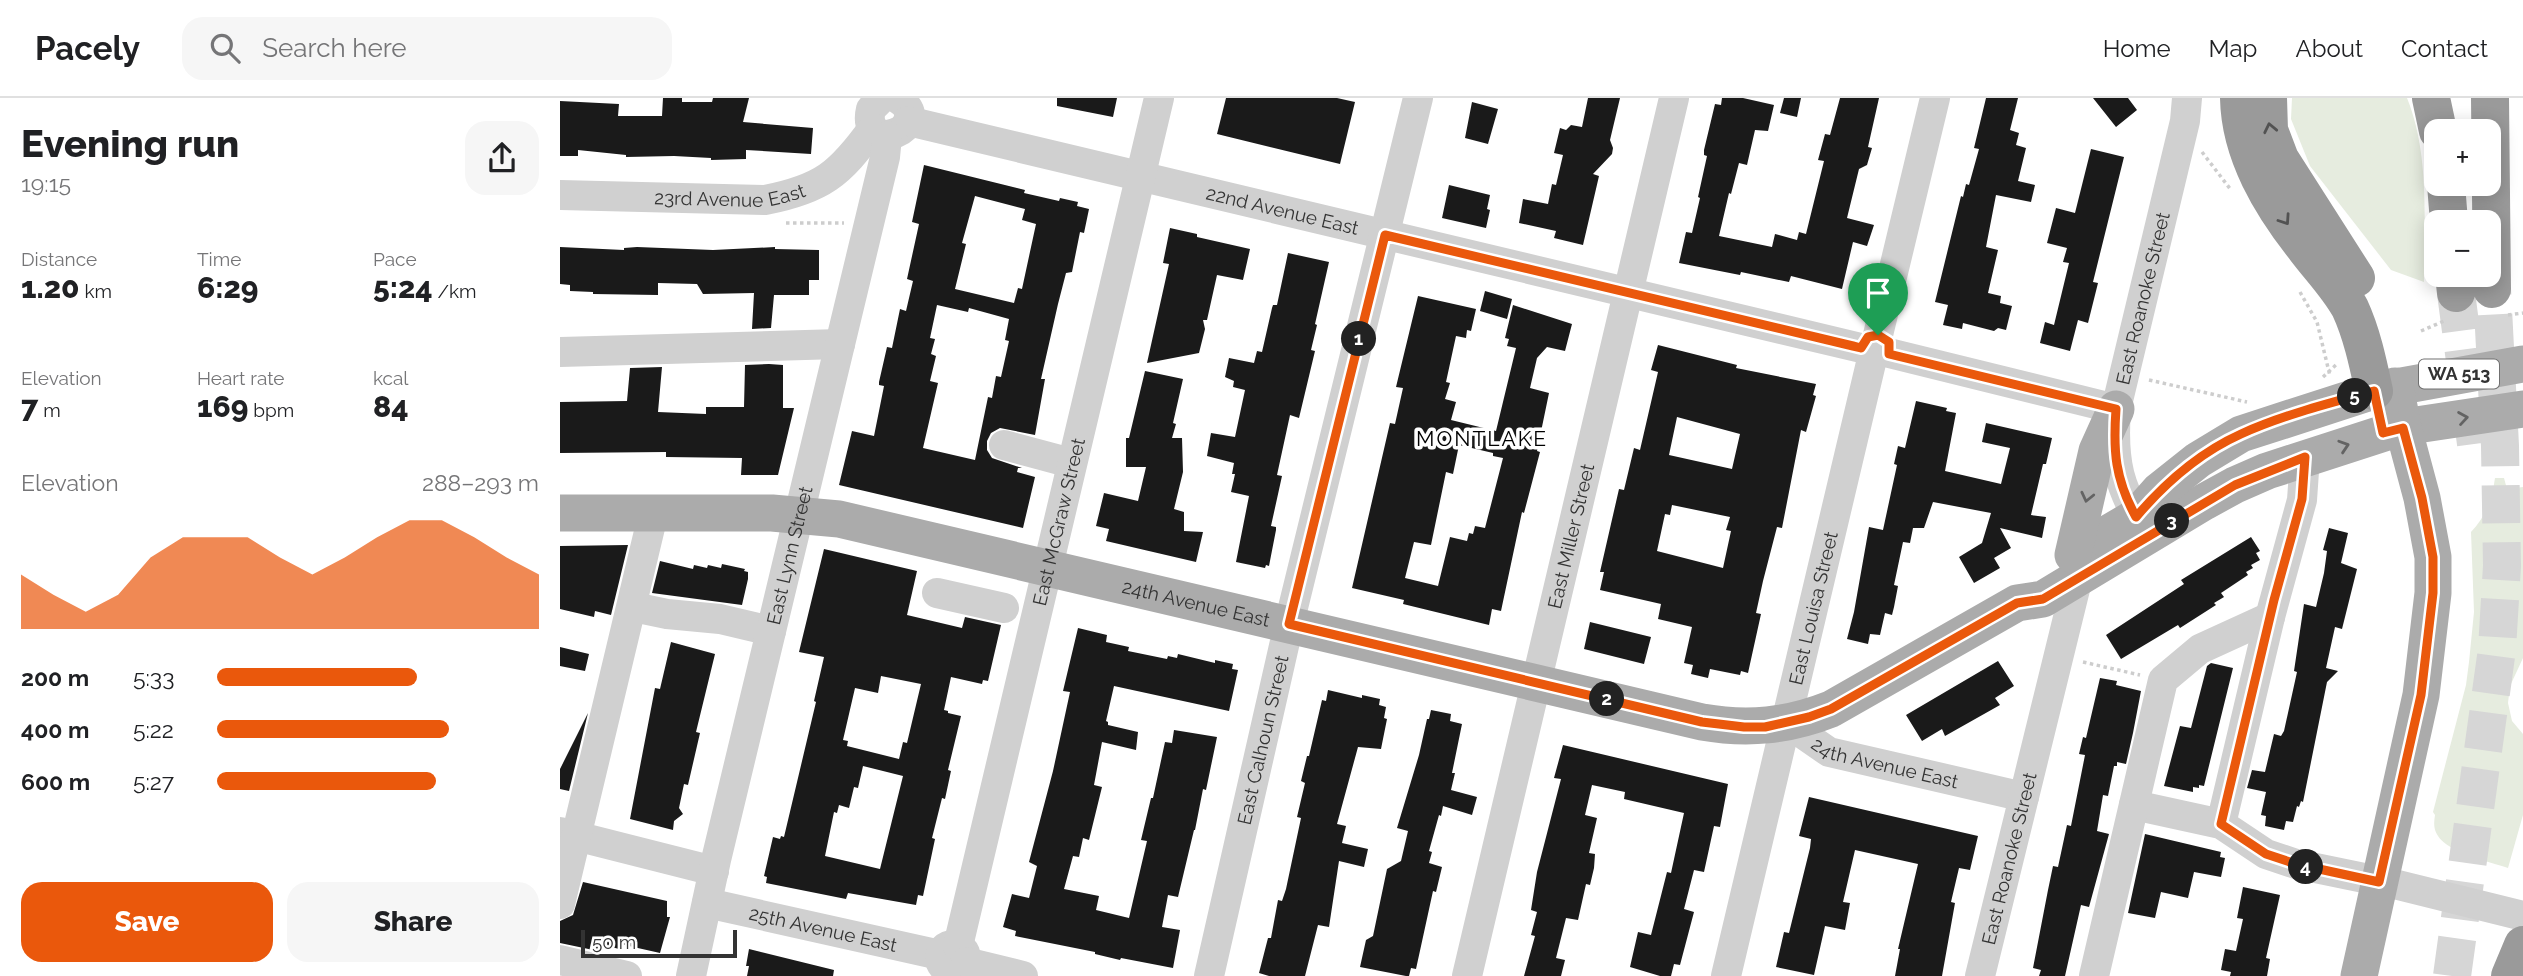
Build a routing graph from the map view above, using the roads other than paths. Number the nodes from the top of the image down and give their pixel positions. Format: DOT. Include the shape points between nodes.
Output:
graph roads {
  1 [pos="1158,98"];
  2 [pos="1418,98"];
  3 [pos="1674,98"];
  4 [pos="1935,98"];
  5 [pos="2187,98"];
  6 [pos="2239,98"];
  7 [pos="2268,98"];
  8 [pos="2431,98"];
  9 [pos="2490,98"];
  10 [pos="889,108"];
  11 [pos="2435,119"];
  12 [pos="1140,175"];
  13 [pos="560,195"];
  14 [pos="2476,210"];
  15 [pos="1385,235"];
  16 [pos="1629,292"];
  17 [pos="839,344"];
  18 [pos="1875,350"];
  19 [pos="560,352"];
  20 [pos="2523,364"];
  21 [pos="2384,388"];
  22 [pos="2116,409"];
  23 [pos="2523,409"];
  24 [pos="2393,430"];
  25 [pos="1004,445"];
  26 [pos="2305,457"];
  27 [pos="1071,463"];
  28 [pos="560,513"];
  29 [pos="799,514"];
  30 [pos="653,515"];
  31 [pos="2142,526"];
  32 [pos="2076,566"];
  33 [pos="1046,567"];
  34 [pos="937,593"];
  35 [pos="643,608"];
  36 [pos="1004,608"];
  37 [pos="2270,617"];
  38 [pos="1289,624"];
  39 [pos="771,631"];
  40 [pos="1535,682"];
  41 [pos="1787,723"];
  42 [pos="2024,797"];
  43 [pos="2134,805"];
  44 [pos="2221,824"];
  45 [pos="568,834"];
  46 [pos="714,871"];
  47 [pos="2367,880"];
  48 [pos="707,902"];
  49 [pos="560,904"];
  50 [pos="2523,916"];
  51 [pos="2523,945"];
  52 [pos="560,960"];
  53 [pos="953,962"];
  54 [pos="628,976"];
  55 [pos="691,976"];
  56 [pos="1023,976"];
  57 [pos="1209,976"];
  58 [pos="1467,976"];
  59 [pos="1726,976"];
  60 [pos="1980,976"];
  61 [pos="2094,976"];
  62 [pos="2336,976"];
  63 [pos="2359,976"];
  64 [pos="2510,976"];
  1 -- 12 [label="street, East McGraw Street"];
  2 -- 15 [label="street, East Calhoun Street"];
  3 -- 16 [label="street, East Miller Street"];
  4 -- 18 [label="street, East Louisa Street"];
  5 -- 22 [label="street, East Roanoke Street"];
  6 -- 21 [label="highway, one-way" via="2243,135 2270,198 2350,310"];
  21 -- 7 [label="highway, one-way" via="2367,294 2280,159 2269,130"];
  8 -- 11 [label="highway"];
  9 -- 14 [label="highway"];
  10 -- 12 [label="street, 22nd Avenue East"];
  10 -- 13 [label="street, 23rd Avenue East" via="841,168 817,186 793,195 765,200"];
  10 -- 17 [label="street, East Lynn Street" via="885,157"];
  12 -- 15 [label="street, 22nd Avenue East"];
  12 -- 27 [label="street, East McGraw Street"];
  15 -- 16 [label="street, 22nd Avenue East"];
  15 -- 38 [label="street, East Calhoun Street"];
  16 -- 18 [label="street, 22nd Avenue East"];
  16 -- 40 [label="street, East Miller Street"];
  17 -- 19 [label="street"];
  17 -- 29 [label="street, East Lynn Street"];
  18 -- 22 [label="street, 22nd Avenue East"];
  18 -- 41 [label="street, East Louisa Street"];
  20 -- 21 [label="main road, WA 513"];
  21 -- 24 [label="main road"];
  21 -- 31 [label="main road" via="2241,434 2158,491"];
  22 -- 31 [label="street, East Roanoke Street" via="2117,470 2126,499"];
  22 -- 32 [label="main road, one-way" via="2097,451"];
  24 -- 23 [label="main road, WA 513, one-way"];
  26 -- 24 [label="main road, one-way"];
  24 -- 47 [label="main road" via="2422,498 2433,557 2433,593 2421,695"];
  25 -- 27 [label="street"];
  26 -- 31 [label="main road"];
  26 -- 37 [label="street" via="2302,499"];
  27 -- 33 [label="street, East McGraw Street"];
  28 -- 30 [label="main road, 24th Avenue East"];
  29 -- 30 [label="main road, 24th Avenue East"];
  29 -- 33 [label="main road, 24th Avenue East" via="839,519"];
  29 -- 39 [label="street, East Lynn Street"];
  30 -- 45 [label="street"];
  31 -- 32 [label="main road"];
  32 -- 41 [label="main road" via="2033,580 2017,603 1831,709"];
  32 -- 42 [label="street, East Roanoke Street"];
  33 -- 38 [label="main road, 24th Avenue East"];
  33 -- 53 [label="street, East McGraw Street"];
  34 -- 36 [label="street"];
  35 -- 39 [label="street"];
  37 -- 43 [label="street" via="2200,649 2163,680"];
  37 -- 44 [label="street"];
  38 -- 40 [label="main road, 24th Avenue East"];
  38 -- 57 [label="street, East Calhoun Street"];
  39 -- 46 [label="street, East Lynn Street"];
  40 -- 41 [label="main road, 24th Avenue East" via="1723,726"];
  40 -- 58 [label="street, East Miller Street"];
  41 -- 42 [label="street, 24th Avenue East" via="1829,752"];
  41 -- 59 [label="street, East Louisa Street"];
  42 -- 60 [label="street, East Roanoke Street"];
  43 -- 44 [label="street"];
  43 -- 61 [label="street"];
  44 -- 47 [label="street" via="2266,854"];
  45 -- 46 [label="street"];
  45 -- 49 [label="street"];
  46 -- 48 [label="street, East Lynn Street"];
  47 -- 50 [label="street"];
  47 -- 62 [label="main road"];
  47 -- 63 [label="main road"];
  48 -- 53 [label="street, 25th Avenue East"];
  48 -- 55 [label="street, East Lynn Street"];
  51 -- 64 [label="highway"];
  52 -- 54 [label="street"];
  53 -- 56 [label="street, 25th Avenue East"];
}
